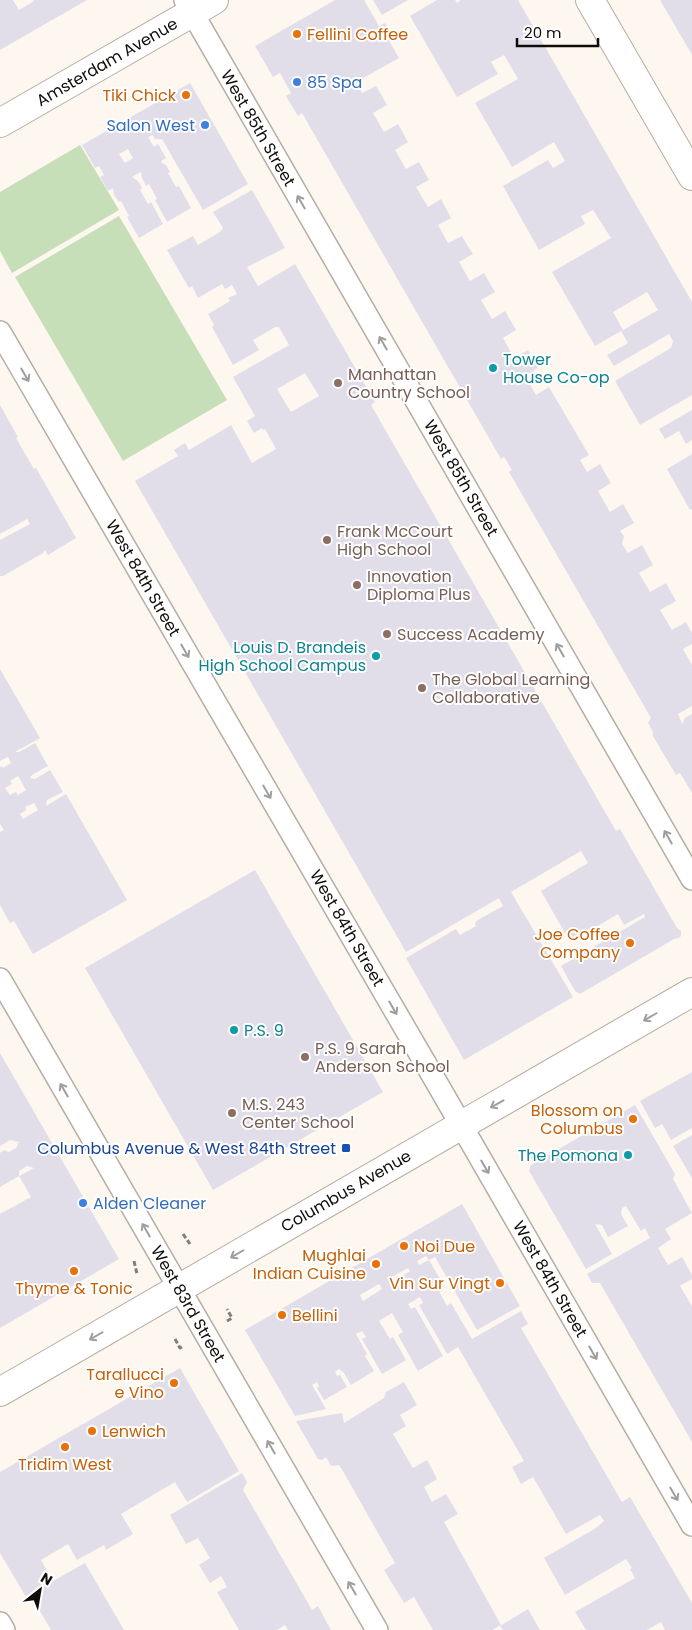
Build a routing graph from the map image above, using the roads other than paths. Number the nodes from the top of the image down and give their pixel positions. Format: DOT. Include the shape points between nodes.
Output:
graph roads {
  1 [pos="590,0"];
  2 [pos="197,4"];
  3 [pos="0,123"];
  4 [pos="692,176"];
  5 [pos="0,332"];
  6 [pos="692,879"];
  7 [pos="0,979"];
  8 [pos="692,992"];
  9 [pos="461,1124"];
  10 [pos="179,1288"];
  11 [pos="0,1392"];
  12 [pos="692,1525"];
  13 [pos="0,1623"];
  14 [pos="4,1630"];
  15 [pos="377,1630"];
  1 -- 4 [label="main road"];
  2 -- 3 [label="main road, Amsterdam Avenue"];
  6 -- 2 [label="street, West 85th Street, one-way"];
  5 -- 9 [label="street, West 84th Street, one-way"];
  10 -- 7 [label="street, West 83rd Street, one-way"];
  8 -- 9 [label="main road, Columbus Avenue, one-way"];
  9 -- 10 [label="main road, Columbus Avenue, one-way"];
  9 -- 12 [label="street, West 84th Street, one-way"];
  10 -- 11 [label="main road, Columbus Avenue, one-way"];
  15 -- 10 [label="street, West 83rd Street, one-way"];
  13 -- 14 [label="street"];
}
